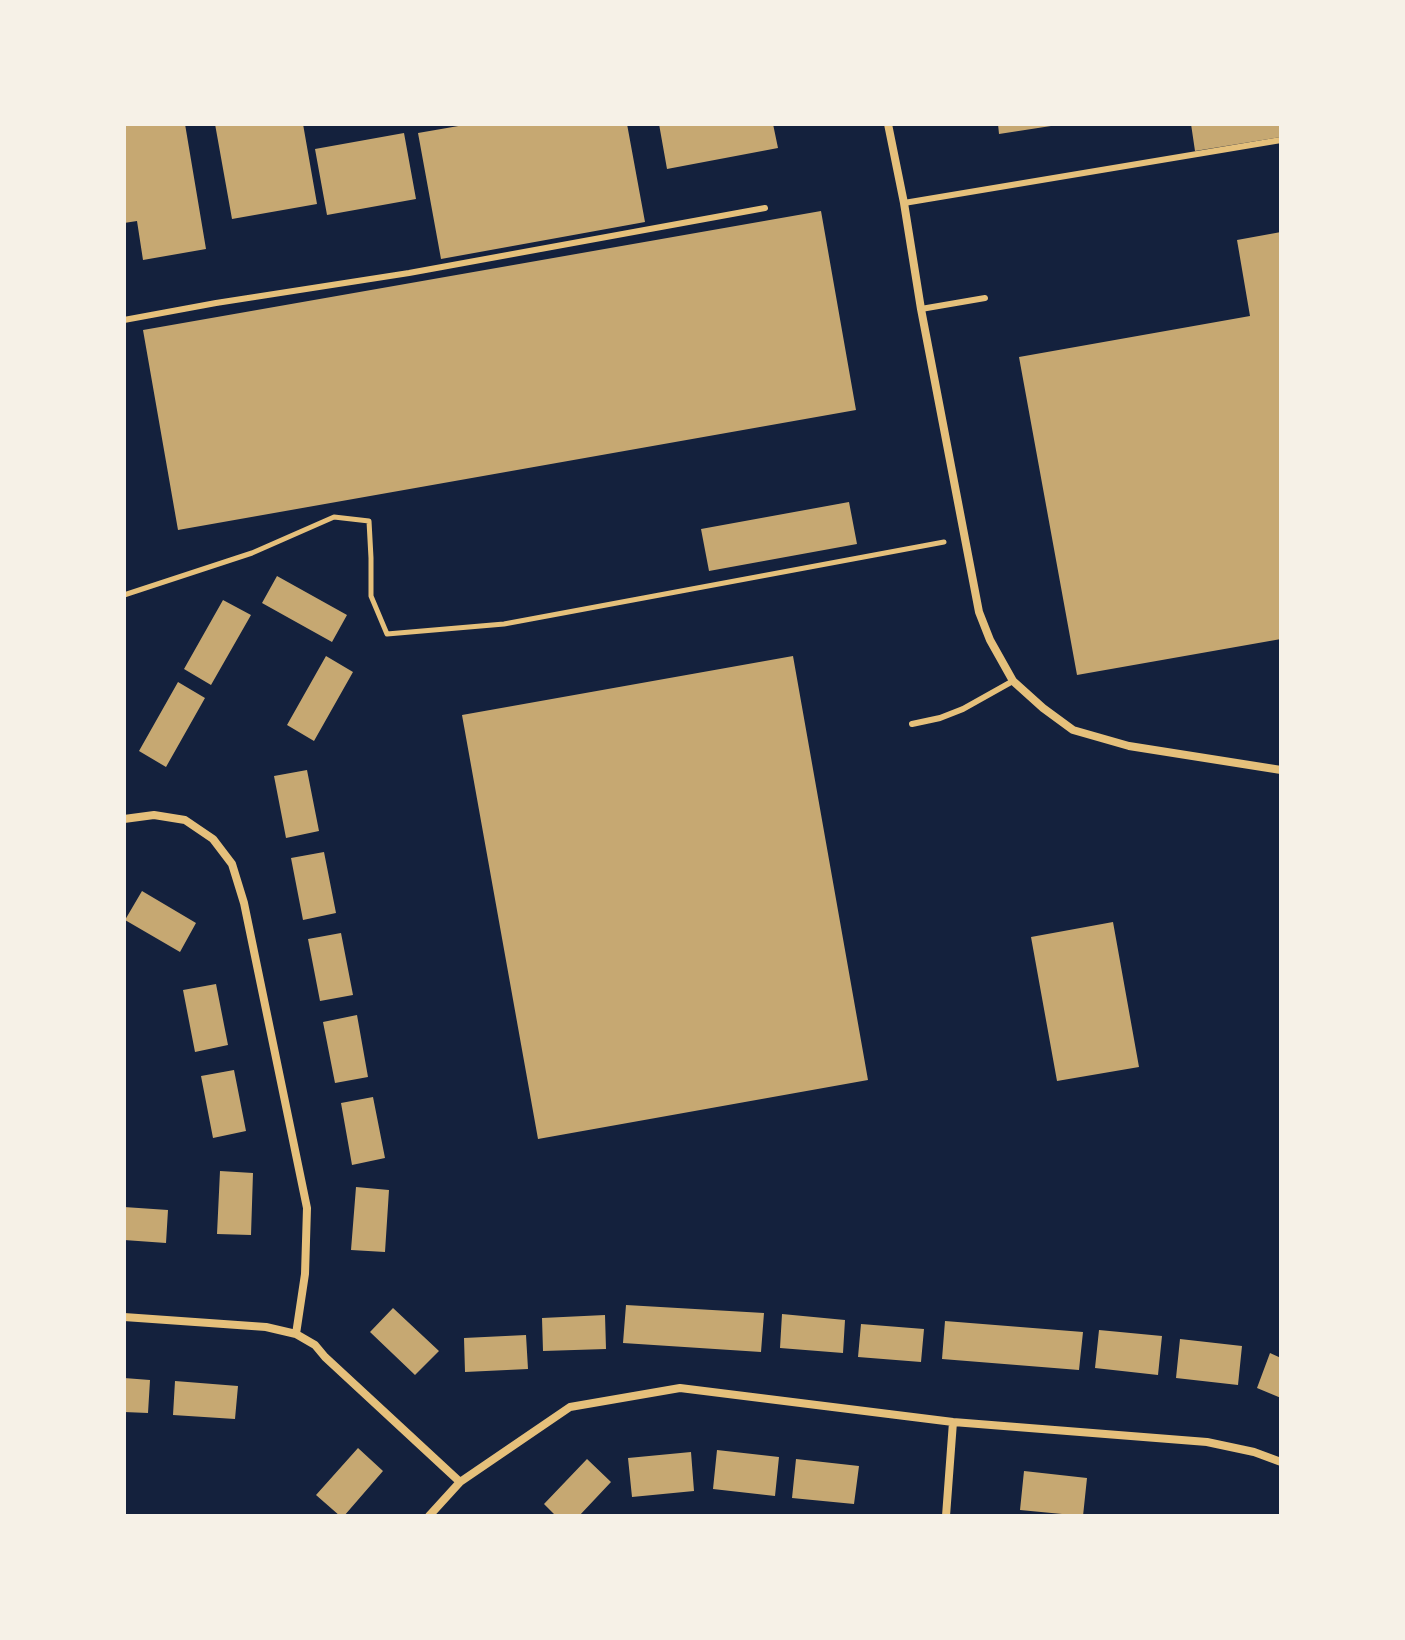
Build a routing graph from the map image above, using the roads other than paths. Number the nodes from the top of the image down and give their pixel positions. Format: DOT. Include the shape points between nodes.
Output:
graph roads {
  1 [pos="888,124"];
  2 [pos="1281,140"];
  3 [pos="904,203"];
  4 [pos="765,208"];
  5 [pos="985,298"];
  6 [pos="921,309"];
  7 [pos="124,320"];
  8 [pos="1013,681"];
  9 [pos="912,724"];
  10 [pos="1281,770"];
  11 [pos="124,819"];
  12 [pos="124,1317"];
  13 [pos="296,1334"];
  14 [pos="953,1422"];
  15 [pos="1281,1462"];
  16 [pos="460,1482"];
  17 [pos="429,1516"];
  18 [pos="946,1516"];
  1 -- 3 [label="street"];
  2 -- 3 [label="lane"];
  3 -- 6 [label="street"];
  4 -- 7 [label="lane"];
  5 -- 6 [label="lane"];
  6 -- 8 [label="street" via="979,612"];
  8 -- 9 [label="lane" via="963,709"];
  8 -- 10 [label="street" via="1073,730 1129,746"];
  11 -- 13 [label="street" via="154,815 185,820 213,839 232,864 307,1208"];
  12 -- 13 [label="street" via="266,1327"];
  13 -- 16 [label="street" via="315,1345"];
  14 -- 15 [label="street" via="1207,1442"];
  14 -- 16 [label="street" via="680,1388 570,1407"];
  14 -- 18 [label="street"];
  16 -- 17 [label="street"];
}
